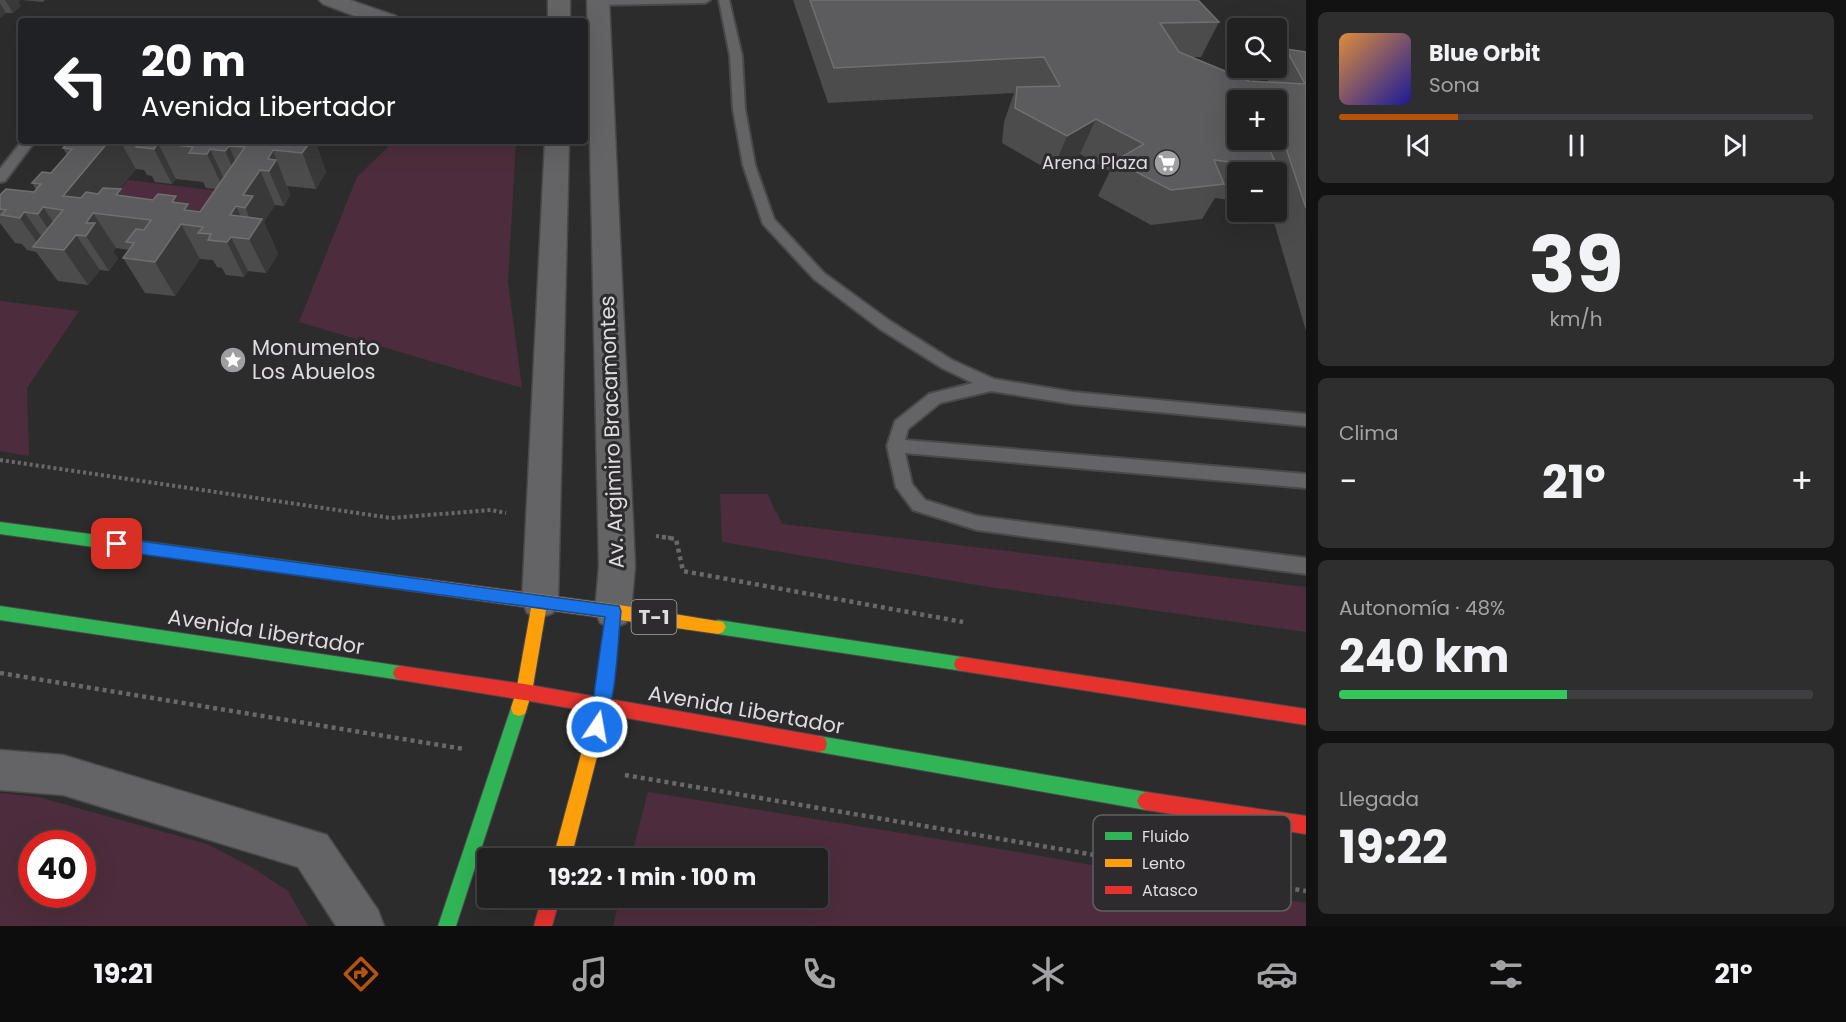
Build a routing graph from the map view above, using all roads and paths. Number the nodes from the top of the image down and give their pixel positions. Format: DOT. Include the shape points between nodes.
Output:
graph roads {
  1 [pos="330,0"];
  2 [pos="559,0"];
  3 [pos="705,0"];
  4 [pos="724,0"];
  5 [pos="598,1"];
  6 [pos="380,18"];
  7 [pos="559,18"];
  8 [pos="27,144"];
  9 [pos="557,144"];
  10 [pos="0,178"];
  11 [pos="991,385"];
  12 [pos="1306,420"];
  13 [pos="895,446"];
  14 [pos="1306,481"];
  15 [pos="0,528"];
  16 [pos="1306,567"];
  17 [pos="540,601"];
  18 [pos="613,611"];
  19 [pos="0,613"];
  20 [pos="0,673"];
  21 [pos="524,692"];
  22 [pos="602,706"];
  23 [pos="1306,717"];
  24 [pos="503,755"];
  25 [pos="586,769"];
  26 [pos="0,770"];
  27 [pos="1238,815"];
  28 [pos="1291,823"];
  29 [pos="1306,825"];
  30 [pos="565,848"];
  31 [pos="1093,855"];
  32 [pos="1291,888"];
  33 [pos="1306,891"];
  34 [pos="548,908"];
  35 [pos="362,926"];
  36 [pos="447,926"];
  37 [pos="543,926"];
  1 -- 6 [label="street"];
  2 -- 7 [label="street"];
  3 -- 5 [label="lane"];
  4 -- 11 [label="lane" via="736,56 749,165 768,221 819,276 885,325"];
  5 -- 18 [label="street, Av. Argimiro Bracamontes" via="617,566"];
  8 -- 10 [label="lane"];
  9 -- 17 [label="street"];
  11 -- 12 [label="lane" via="1073,398"];
  11 -- 13 [label="lane" via="935,398 900,426"];
  13 -- 14 [label="lane"];
  13 -- 16 [label="lane" via="904,488 919,505 977,523"];
  15 -- 17 [label="main road, T-1"];
  17 -- 18 [label="main road, T-1"];
  17 -- 21 [label="main road"];
  18 -- 22 [label="main road, Av. Argimiro Bracamontes"];
  18 -- 23 [label="main road, T-1"];
  19 -- 21 [label="main road, Avenida Libertador"];
  20 -- 24 [label="path"];
  21 -- 22 [label="main road, Avenida Libertador"];
  21 -- 24 [label="main road"];
  22 -- 25 [label="main road, Av. Argimiro Bracamontes"];
  22 -- 27 [label="main road, Avenida Libertador"];
  24 -- 36 [label="main road"];
  25 -- 30 [label="main road, Av. Argimiro Bracamontes"];
  25 -- 31 [label="path"];
  26 -- 35 [label="street" via="63,775 312,849"];
  28 -- 29 [label="main road, Avenida Libertador"];
  32 -- 33 [label="path"];
  34 -- 37 [label="main road"];
}
